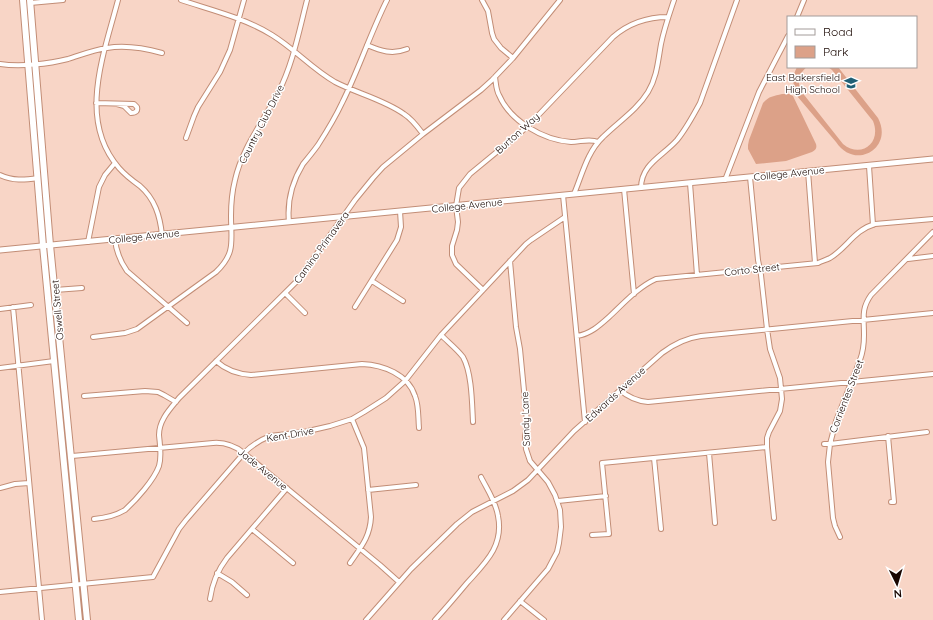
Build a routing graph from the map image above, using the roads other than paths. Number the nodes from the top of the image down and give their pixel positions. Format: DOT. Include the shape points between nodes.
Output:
graph roads {
  1 [pos="23,0"];
  2 [pos="63,0"];
  3 [pos="118,0"];
  4 [pos="181,0"];
  5 [pos="244,0"];
  6 [pos="307,0"];
  7 [pos="387,0"];
  8 [pos="482,0"];
  9 [pos="560,0"];
  10 [pos="674,0"];
  11 [pos="737,0"];
  12 [pos="804,0"];
  13 [pos="30,2"];
  14 [pos="798,16"];
  15 [pos="668,17"];
  16 [pos="239,19"];
  17 [pos="787,38"];
  18 [pos="367,45"];
  19 [pos="105,48"];
  20 [pos="407,49"];
  21 [pos="294,51"];
  22 [pos="162,53"];
  23 [pos="513,58"];
  24 [pos="0,64"];
  25 [pos="28,64"];
  26 [pos="35,64"];
  27 [pos="496,77"];
  28 [pos="349,89"];
  29 [pos="96,103"];
  30 [pos="117,104"];
  31 [pos="526,127"];
  32 [pos="423,134"];
  33 [pos="186,138"];
  34 [pos="598,142"];
  35 [pos="933,159"];
  36 [pos="115,163"];
  37 [pos="869,166"];
  38 [pos="808,172"];
  39 [pos="0,175"];
  40 [pos="750,177"];
  41 [pos="38,178"];
  42 [pos="725,180"];
  43 [pos="690,183"];
  44 [pos="641,188"];
  45 [pos="624,190"];
  46 [pos="574,194"];
  47 [pos="563,195"];
  48 [pos="456,206"];
  49 [pos="400,211"];
  50 [pos="343,217"];
  51 [pos="565,217"];
  52 [pos="933,219"];
  53 [pos="289,222"];
  54 [pos="873,225"];
  55 [pos="232,228"];
  56 [pos="933,232"];
  57 [pos="162,235"];
  58 [pos="115,239"];
  59 [pos="88,242"];
  60 [pos="50,245"];
  61 [pos="43,246"];
  62 [pos="0,250"];
  63 [pos="933,256"];
  64 [pos="907,259"];
  65 [pos="510,261"];
  66 [pos="815,263"];
  67 [pos="760,268"];
  68 [pos="697,275"];
  69 [pos="372,281"];
  70 [pos="82,288"];
  71 [pos="55,290"];
  72 [pos="483,290"];
  73 [pos="285,293"];
  74 [pos="634,294"];
  75 [pos="403,300"];
  76 [pos="31,306"];
  77 [pos="168,306"];
  78 [pos="13,307"];
  79 [pos="0,308"];
  80 [pos="355,308"];
  81 [pos="305,313"];
  82 [pos="933,313"];
  83 [pos="863,320"];
  84 [pos="187,323"];
  85 [pos="767,329"];
  86 [pos="441,335"];
  87 [pos="577,336"];
  88 [pos="93,337"];
  89 [pos="216,361"];
  90 [pos="54,362"];
  91 [pos="18,365"];
  92 [pos="0,368"];
  93 [pos="933,374"];
  94 [pos="405,380"];
  95 [pos="852,382"];
  96 [pos="781,389"];
  97 [pos="620,390"];
  98 [pos="84,396"];
  99 [pos="176,402"];
  100 [pos="66,408"];
  101 [pos="60,416"];
  102 [pos="352,418"];
  103 [pos="473,422"];
  104 [pos="585,422"];
  105 [pos="420,428"];
  106 [pos="927,432"];
  107 [pos="888,436"];
  108 [pos="824,444"];
  109 [pos="830,444"];
  110 [pos="767,447"];
  111 [pos="161,448"];
  112 [pos="244,453"];
  113 [pos="709,453"];
  114 [pos="72,456"];
  115 [pos="654,458"];
  116 [pos="537,470"];
  117 [pos="481,477"];
  118 [pos="29,483"];
  119 [pos="416,485"];
  120 [pos="0,488"];
  121 [pos="287,488"];
  122 [pos="368,490"];
  123 [pos="606,496"];
  124 [pos="493,501"];
  125 [pos="558,501"];
  126 [pos="891,502"];
  127 [pos="774,518"];
  128 [pos="94,519"];
  129 [pos="715,523"];
  130 [pos="252,528"];
  131 [pos="661,529"];
  132 [pos="592,535"];
  133 [pos="840,537"];
  134 [pos="360,548"];
  135 [pos="293,563"];
  136 [pos="350,563"];
  137 [pos="217,573"];
  138 [pos="399,582"];
  139 [pos="76,584"];
  140 [pos="84,584"];
  141 [pos="40,588"];
  142 [pos="0,592"];
  143 [pos="247,596"];
  144 [pos="210,599"];
  145 [pos="520,601"];
  146 [pos="42,620"];
  147 [pos="79,620"];
  148 [pos="87,620"];
  149 [pos="366,620"];
  150 [pos="435,620"];
  151 [pos="504,620"];
  152 [pos="544,620"];
  1 -- 25 [label="main road, Oswell Street"];
  2 -- 13 [label="street"];
  3 -- 19 [label="street"];
  4 -- 16 [label="street"];
  5 -- 16 [label="street"];
  6 -- 21 [label="street, Country Club Drive"];
  7 -- 18 [label="street"];
  8 -- 23 [label="street" via="488,11 494,39"];
  9 -- 23 [label="street, Camino Primavera"];
  10 -- 15 [label="street"];
  11 -- 44 [label="street" via="695,114 675,142 646,168"];
  12 -- 14 [label="street"];
  13 -- 26 [label="main road, Oswell Street"];
  15 -- 31 [label="street, Burton Way" via="642,20 619,32"];
  15 -- 34 [label="street" via="657,70 648,92 637,106"];
  16 -- 21 [label="street" via="272,34"];
  16 -- 33 [label="street" via="225,62 198,107"];
  17 -- 42 [label="street" via="759,92"];
  18 -- 20 [label="street" via="389,52"];
  18 -- 28 [label="street"];
  19 -- 22 [label="street" via="130,47"];
  19 -- 26 [label="street"];
  19 -- 29 [label="street" via="97,83"];
  21 -- 28 [label="street" via="317,71"];
  21 -- 55 [label="street, Country Club Drive" via="278,92 248,145 238,169 231,204"];
  23 -- 27 [label="street, Camino Primavera"];
  24 -- 25 [label="street"];
  25 -- 26 [label="street"];
  25 -- 41 [label="main road, Oswell Street"];
  26 -- 60 [label="main road, Oswell Street"];
  27 -- 31 [label="street" via="497,91 502,100"];
  27 -- 32 [label="street, Camino Primavera"];
  28 -- 32 [label="street" via="399,111"];
  28 -- 53 [label="street" via="332,123 295,180 288,207"];
  29 -- 30 [label="street"];
  29 -- 36 [label="street" via="99,131"];
  31 -- 34 [label="street" via="554,139"];
  31 -- 48 [label="street, Burton Way" via="470,174 459,188"];
  32 -- 50 [label="street, Camino Primavera" via="383,167"];
  34 -- 46 [label="street" via="590,154"];
  35 -- 37 [label="street, College Avenue"];
  36 -- 57 [label="street" via="151,199 158,214"];
  36 -- 59 [label="street" via="99,187"];
  37 -- 38 [label="street, College Avenue"];
  37 -- 54 [label="street"];
  38 -- 40 [label="street, College Avenue"];
  38 -- 66 [label="street"];
  39 -- 41 [label="street" via="18,180"];
  40 -- 42 [label="street, College Avenue"];
  40 -- 67 [label="street"];
  41 -- 61 [label="main road, Oswell Street"];
  42 -- 43 [label="street, College Avenue"];
  43 -- 44 [label="street, College Avenue"];
  43 -- 68 [label="street"];
  44 -- 45 [label="street, College Avenue"];
  45 -- 46 [label="street, College Avenue"];
  45 -- 74 [label="street"];
  46 -- 47 [label="street, College Avenue"];
  47 -- 48 [label="street, College Avenue"];
  47 -- 51 [label="street"];
  48 -- 49 [label="street, College Avenue"];
  48 -- 72 [label="street, Burton Way" via="458,222 452,246 453,260"];
  49 -- 50 [label="street, College Avenue"];
  49 -- 69 [label="street" via="401,227 397,240"];
  50 -- 53 [label="street, College Avenue"];
  50 -- 73 [label="street, Camino Primavera" via="298,280"];
  51 -- 65 [label="street, Kent Drive" via="532,240"];
  51 -- 87 [label="street"];
  52 -- 54 [label="street, Corto Street"];
  53 -- 55 [label="street, College Avenue"];
  54 -- 66 [label="street, Corto Street" via="858,233 830,258"];
  55 -- 57 [label="street, College Avenue"];
  55 -- 77 [label="street, Country Club Drive" via="228,256 220,268"];
  56 -- 64 [label="street, Corrientes Street"];
  57 -- 58 [label="street, College Avenue"];
  58 -- 59 [label="street, College Avenue"];
  58 -- 77 [label="street" via="120,260 127,271"];
  59 -- 60 [label="street, College Avenue"];
  60 -- 61 [label="street, College Avenue"];
  60 -- 71 [label="main road, Oswell Street"];
  61 -- 62 [label="street, College Avenue"];
  61 -- 90 [label="main road, Oswell Street"];
  63 -- 64 [label="street"];
  64 -- 83 [label="street, Corrientes Street" via="871,295 864,310"];
  65 -- 72 [label="street, Kent Drive"];
  65 -- 116 [label="street, Sandy Lane" via="527,422 526,449 530,461"];
  66 -- 67 [label="street, Corto Street"];
  67 -- 68 [label="street, Corto Street"];
  67 -- 85 [label="street"];
  68 -- 74 [label="street, Corto Street" via="656,280"];
  69 -- 75 [label="street"];
  69 -- 80 [label="street"];
  70 -- 71 [label="street"];
  71 -- 100 [label="main road, Oswell Street"];
  72 -- 86 [label="street, Kent Drive"];
  73 -- 81 [label="street"];
  73 -- 89 [label="street, Camino Primavera"];
  74 -- 87 [label="street, Corto Street" via="596,328"];
  76 -- 78 [label="street"];
  77 -- 84 [label="street"];
  77 -- 88 [label="street, Country Club Drive" via="131,332"];
  78 -- 79 [label="street"];
  78 -- 91 [label="street"];
  82 -- 83 [label="street, Edwards Avenue"];
  83 -- 85 [label="street, Edwards Avenue"];
  83 -- 95 [label="street, Corrientes Street" via="863,352"];
  85 -- 96 [label="street"];
  85 -- 97 [label="street, Edwards Avenue" via="686,339 662,353"];
  86 -- 94 [label="street, Kent Drive"];
  86 -- 103 [label="street" via="458,351 465,363 469,375"];
  87 -- 104 [label="street"];
  89 -- 94 [label="street" via="230,371 251,375 369,364 392,371"];
  89 -- 99 [label="street, Camino Primavera"];
  90 -- 91 [label="street"];
  90 -- 100 [label="main road" via="58,364"];
  90 -- 101 [label="main road, Oswell Street"];
  91 -- 92 [label="street"];
  91 -- 118 [label="street"];
  93 -- 95 [label="street"];
  94 -- 102 [label="street, Kent Drive" via="386,398"];
  94 -- 105 [label="street" via="416,397"];
  95 -- 96 [label="street"];
  95 -- 109 [label="street, Corrientes Street" via="836,421"];
  96 -- 97 [label="street" via="648,402 636,400"];
  96 -- 110 [label="street" via="780,411 768,432"];
  97 -- 104 [label="street, Edwards Avenue"];
  98 -- 99 [label="street" via="151,391"];
  99 -- 111 [label="street, Camino Primavera" via="161,424"];
  100 -- 114 [label="main road, Oswell Street"];
  101 -- 114 [label="main road" via="65,429 67,453"];
  101 -- 139 [label="main road, Oswell Street"];
  102 -- 112 [label="street, Kent Drive" via="319,429 270,436 258,441"];
  102 -- 122 [label="street" via="364,448"];
  104 -- 116 [label="street, Edwards Avenue"];
  106 -- 107 [label="street"];
  107 -- 109 [label="street"];
  107 -- 126 [label="street" via="894,502"];
  108 -- 109 [label="street"];
  109 -- 133 [label="street, Corrientes Street" via="828,462 833,518"];
  110 -- 113 [label="street"];
  110 -- 127 [label="street"];
  111 -- 112 [label="street, Jade Avenue" via="219,443 233,446"];
  111 -- 114 [label="street, Jade Avenue"];
  111 -- 128 [label="street, Camino Primavera" via="155,474 130,506 110,517"];
  112 -- 121 [label="street, Jade Avenue"];
  112 -- 140 [label="street, Kent Drive" via="179,529 152,577"];
  113 -- 115 [label="street"];
  113 -- 129 [label="street"];
  114 -- 140 [label="main road, Oswell Street"];
  115 -- 123 [label="street" via="602,463"];
  115 -- 131 [label="street"];
  116 -- 124 [label="street, Edwards Avenue" via="520,486"];
  116 -- 125 [label="street, Sandy Lane" via="548,482"];
  117 -- 124 [label="street"];
  118 -- 120 [label="street"];
  118 -- 141 [label="street"];
  119 -- 122 [label="street"];
  121 -- 130 [label="street"];
  121 -- 134 [label="street, Jade Avenue"];
  122 -- 134 [label="street" via="371,524"];
  123 -- 125 [label="street"];
  123 -- 132 [label="street" via="609,534"];
  124 -- 138 [label="street, Edwards Avenue" via="472,512 457,524"];
  124 -- 150 [label="street" via="499,524 493,552"];
  125 -- 145 [label="street, Sandy Lane" via="561,527 557,552 548,569"];
  130 -- 135 [label="street"];
  130 -- 137 [label="street" via="226,558"];
  134 -- 136 [label="street"];
  134 -- 138 [label="street, Jade Avenue"];
  137 -- 143 [label="street"];
  137 -- 144 [label="street"];
  138 -- 149 [label="street, Edwards Avenue"];
  139 -- 140 [label="street, Kent Drive"];
  139 -- 141 [label="street, Kent Drive"];
  139 -- 147 [label="main road, Oswell Street"];
  140 -- 148 [label="main road, Oswell Street"];
  141 -- 142 [label="street, Kent Drive"];
  141 -- 146 [label="street"];
  145 -- 151 [label="street, Sandy Lane"];
  145 -- 152 [label="street"];
}
